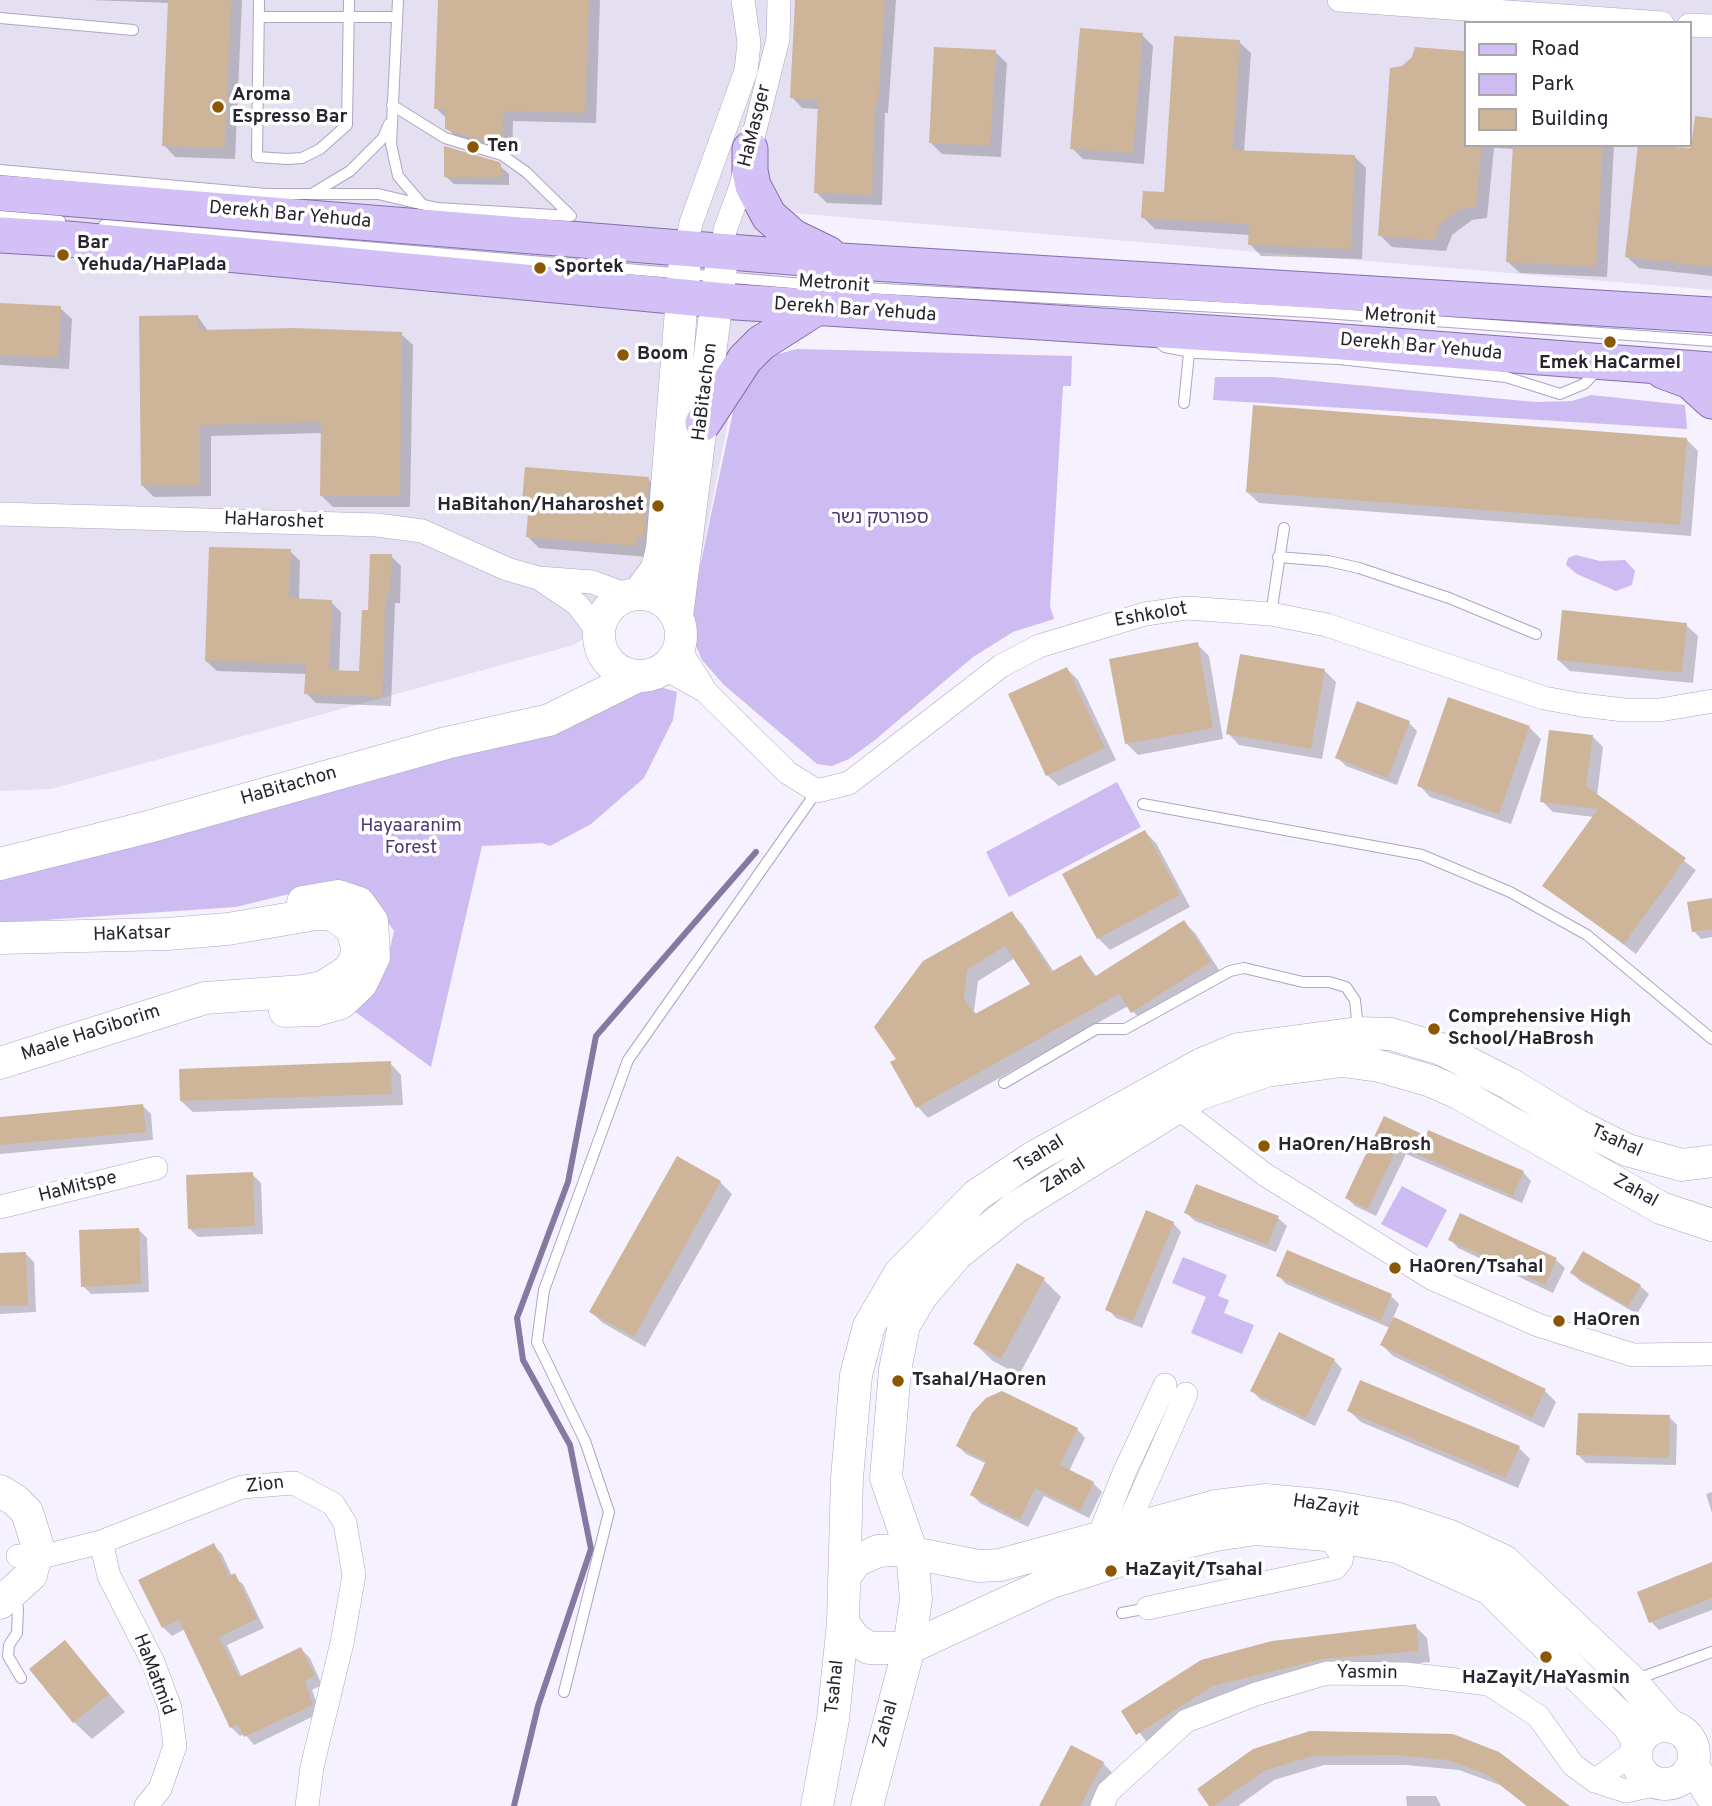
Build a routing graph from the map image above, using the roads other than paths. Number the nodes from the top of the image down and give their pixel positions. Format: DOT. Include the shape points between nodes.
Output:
graph roads {
  1 [pos="259,0"];
  2 [pos="349,0"];
  3 [pos="398,0"];
  4 [pos="743,0"];
  5 [pos="779,0"];
  6 [pos="1339,0"];
  7 [pos="1562,8"];
  8 [pos="259,17"];
  9 [pos="349,17"];
  10 [pos="397,17"];
  11 [pos="0,18"];
  12 [pos="1649,21"];
  13 [pos="1691,25"];
  14 [pos="1712,26"];
  15 [pos="134,30"];
  16 [pos="392,106"];
  17 [pos="391,118"];
  18 [pos="750,149"];
  19 [pos="0,170"];
  20 [pos="0,193"];
  21 [pos="312,193"];
  22 [pos="422,205"];
  23 [pos="0,216"];
  24 [pos="0,226"];
  25 [pos="78,228"];
  26 [pos="580,228"];
  27 [pos="0,235"];
  28 [pos="841,261"];
  29 [pos="683,272"];
  30 [pos="721,276"];
  31 [pos="816,308"];
  32 [pos="1712,314"];
  33 [pos="1144,330"];
  34 [pos="1712,341"];
  35 [pos="1189,353"];
  36 [pos="1606,362"];
  37 [pos="1643,365"];
  38 [pos="1712,370"];
  39 [pos="1712,401"];
  40 [pos="1184,403"];
  41 [pos="703,423"];
  42 [pos="0,514"];
  43 [pos="1284,528"];
  44 [pos="1278,557"];
  45 [pos="538,578"];
  46 [pos="633,594"];
  47 [pos="1271,614"];
  48 [pos="677,616"];
  49 [pos="1536,634"];
  50 [pos="601,644"];
  51 [pos="660,664"];
  52 [pos="1712,701"];
  53 [pos="576,707"];
  54 [pos="817,791"];
  55 [pos="1143,804"];
  56 [pos="0,864"];
  57 [pos="365,930"];
  58 [pos="0,938"];
  59 [pos="1358,1033"];
  60 [pos="1712,1039"];
  61 [pos="0,1063"];
  62 [pos="1004,1083"];
  63 [pos="1177,1107"];
  64 [pos="1712,1161"];
  65 [pos="156,1168"];
  66 [pos="0,1207"];
  67 [pos="1712,1225"];
  68 [pos="1712,1354"];
  69 [pos="1165,1385"];
  70 [pos="1186,1394"];
  71 [pos="0,1491"];
  72 [pos="0,1511"];
  73 [pos="1326,1535"];
  74 [pos="101,1542"];
  75 [pos="1116,1542"];
  76 [pos="912,1553"];
  77 [pos="28,1557"];
  78 [pos="844,1578"];
  79 [pos="4,1594"];
  80 [pos="1148,1608"];
  81 [pos="1122,1613"];
  82 [pos="843,1623"];
  83 [pos="909,1648"];
  84 [pos="1712,1651"];
  85 [pos="21,1678"];
  86 [pos="1631,1681"];
  87 [pos="564,1692"];
  88 [pos="1671,1727"];
  89 [pos="1637,1746"];
  90 [pos="1693,1766"];
  91 [pos="1595,1781"];
  92 [pos="1669,1791"];
  93 [pos="1712,1797"];
  94 [pos="146,1806"];
  95 [pos="307,1806"];
  96 [pos="817,1806"];
  97 [pos="867,1806"];
  98 [pos="1102,1806"];
  1 -- 8 [label="lane"];
  2 -- 9 [label="lane"];
  3 -- 10 [label="lane"];
  4 -- 29 [label="street, HaMasger" via="749,43 746,71 691,223"];
  5 -- 18 [label="street, HaMasger" via="778,39"];
  6 -- 7 [label="street"];
  7 -- 12 [label="street"];
  8 -- 9 [label="lane"];
  8 -- 9 [label="lane" via="257,157 287,159 320,149 347,125"];
  9 -- 10 [label="lane"];
  10 -- 16 [label="lane"];
  11 -- 15 [label="lane"];
  13 -- 14 [label="street"];
  16 -- 17 [label="lane"];
  16 -- 26 [label="lane" via="445,138 502,155 526,172"];
  17 -- 21 [label="lane" via="383,138 370,152 341,177"];
  17 -- 22 [label="lane" via="398,176"];
  18 -- 28 [label="main road" via="753,187 769,216 793,237"];
  18 -- 30 [label="street, HaMasger" via="725,230"];
  19 -- 21 [label="lane" via="193,189"];
  20 -- 26 [label="main road, Derekh Bar Yehuda"];
  21 -- 22 [label="lane" via="378,194"];
  22 -- 26 [label="lane"];
  23 -- 25 [label="lane"];
  24 -- 25 [label="lane"];
  25 -- 27 [label="main road, Derekh Bar Yehuda"];
  25 -- 29 [label="main road, Derekh Bar Yehuda"];
  26 -- 29 [label="main road, Derekh Bar Yehuda"];
  28 -- 30 [label="main road, Derekh Bar Yehuda"];
  28 -- 32 [label="main road, Derekh Bar Yehuda"];
  29 -- 30 [label="main road, Derekh Bar Yehuda"];
  29 -- 30 [label="main road, Derekh Bar Yehuda"];
  29 -- 46 [label="street, HaBitachon" via="662,549 657,569"];
  30 -- 31 [label="main road, Derekh Bar Yehuda"];
  30 -- 34 [label="lane, Metronit"];
  30 -- 41 [label="street, HaBitachon"];
  31 -- 33 [label="main road, Derekh Bar Yehuda"];
  31 -- 41 [label="main road" via="771,336 745,359"];
  33 -- 35 [label="lane" via="1165,347"];
  33 -- 36 [label="main road, Derekh Bar Yehuda"];
  35 -- 36 [label="lane" via="1329,358 1442,369 1518,379 1560,394 1584,384"];
  35 -- 40 [label="lane"];
  36 -- 37 [label="main road, Derekh Bar Yehuda"];
  37 -- 38 [label="main road, Derekh Bar Yehuda"];
  37 -- 39 [label="main road" via="1690,381"];
  41 -- 48 [label="street, HaBitachon"];
  42 -- 45 [label="street, HaHaroshet" via="377,525 422,531 474,557"];
  43 -- 44 [label="lane"];
  44 -- 47 [label="lane"];
  44 -- 49 [label="lane" via="1359,568"];
  45 -- 46 [label="street, HaHaroshet" via="592,582"];
  45 -- 50 [label="street, HaHaroshet" via="578,604"];
  46 -- 48 [label="street" via="661,599"];
  46 -- 50 [label="street" via="604,614"];
  47 -- 52 [label="street, Eshkolot" via="1369,636 1569,703 1660,710"];
  47 -- 54 [label="street, Eshkolot" via="1187,608 1144,614 1040,646 1001,666 849,783"];
  48 -- 51 [label="street" via="681,637"];
  50 -- 51 [label="street" via="618,670"];
  50 -- 53 [label="street" via="598,672"];
  51 -- 53 [label="street, HaBitachon"];
  51 -- 54 [label="street" via="705,691 788,773"];
  53 -- 56 [label="street, HaBitachon" via="549,720 446,743"];
  54 -- 87 [label="lane" via="628,1060 544,1290 537,1342 585,1441 609,1512"];
  55 -- 60 [label="lane" via="1422,855 1510,892 1587,935"];
  57 -- 58 [label="street, HaKatsar" via="367,911 338,896 308,901 275,912 262,922 228,929"];
  57 -- 61 [label="street, Maale HaGiborim" via="348,971 323,987 224,995"];
  59 -- 62 [label="lane" via="1355,1000 1346,987 1244,968 1230,971 1125,1029 1096,1029"];
  59 -- 64 [label="street, Tsahal" via="1391,1034 1441,1049 1627,1150 1682,1165"];
  59 -- 78 [label="street, Tsahal" via="1238,1049 1202,1064 1034,1157 977,1195 945,1225 900,1273 869,1326 856,1375 850,1429"];
  63 -- 67 [label="street, Zahal" via="1199,1094 1266,1071 1343,1061 1379,1066 1460,1094 1661,1208"];
  63 -- 68 [label="street" via="1264,1174 1433,1279 1538,1325 1623,1352"];
  63 -- 76 [label="street, Zahal" via="1049,1185 978,1236 930,1286 904,1325 890,1411 886,1478"];
  65 -- 66 [label="street, HaMitspe"];
  69 -- 75 [label="street" via="1124,1473"];
  70 -- 75 [label="street"];
  71 -- 77 [label="street" via="27,1512 38,1548"];
  72 -- 77 [label="street"];
  73 -- 75 [label="street, HaZayit" via="1256,1529"];
  73 -- 80 [label="street" via="1342,1554 1335,1568"];
  73 -- 89 [label="street, HaZayit" via="1397,1547 1490,1589 1628,1725"];
  74 -- 77 [label="street, Zion"];
  74 -- 94 [label="street, HaMatmid" via="109,1576 153,1662 170,1708 175,1746 160,1788"];
  74 -- 95 [label="street, Zion" via="242,1487 294,1483 333,1504 345,1523 354,1575"];
  75 -- 76 [label="street, HaZayit" via="1000,1564 968,1564"];
  75 -- 83 [label="street, HaZayit" via="1049,1583"];
  75 -- 86 [label="street, HaZayit" via="1216,1506 1266,1500 1395,1518 1504,1561"];
  76 -- 78 [label="street" via="878,1551 856,1561"];
  76 -- 83 [label="street, Zahal" via="916,1599"];
  77 -- 79 [label="street" via="32,1575"];
  78 -- 82 [label="street, Tsahal"];
  79 -- 85 [label="lane" via="18,1608 17,1633 8,1656"];
  80 -- 81 [label="lane"];
  82 -- 83 [label="street" via="869,1648"];
  82 -- 96 [label="street, Tsahal" via="833,1719"];
  83 -- 97 [label="street, Zahal"];
  84 -- 86 [label="lane"];
  86 -- 88 [label="street, HaZayit"];
  88 -- 89 [label="street" via="1653,1729"];
  88 -- 90 [label="street" via="1691,1741"];
  89 -- 91 [label="street"];
  89 -- 92 [label="street" via="1638,1768"];
  90 -- 92 [label="street"];
  90 -- 93 [label="street"];
  91 -- 92 [label="street, Yasmin" via="1626,1791"];
  91 -- 98 [label="street, Yasmin" via="1573,1765 1538,1716 1489,1684 1406,1674 1327,1673 1186,1721 1108,1792"];
}
